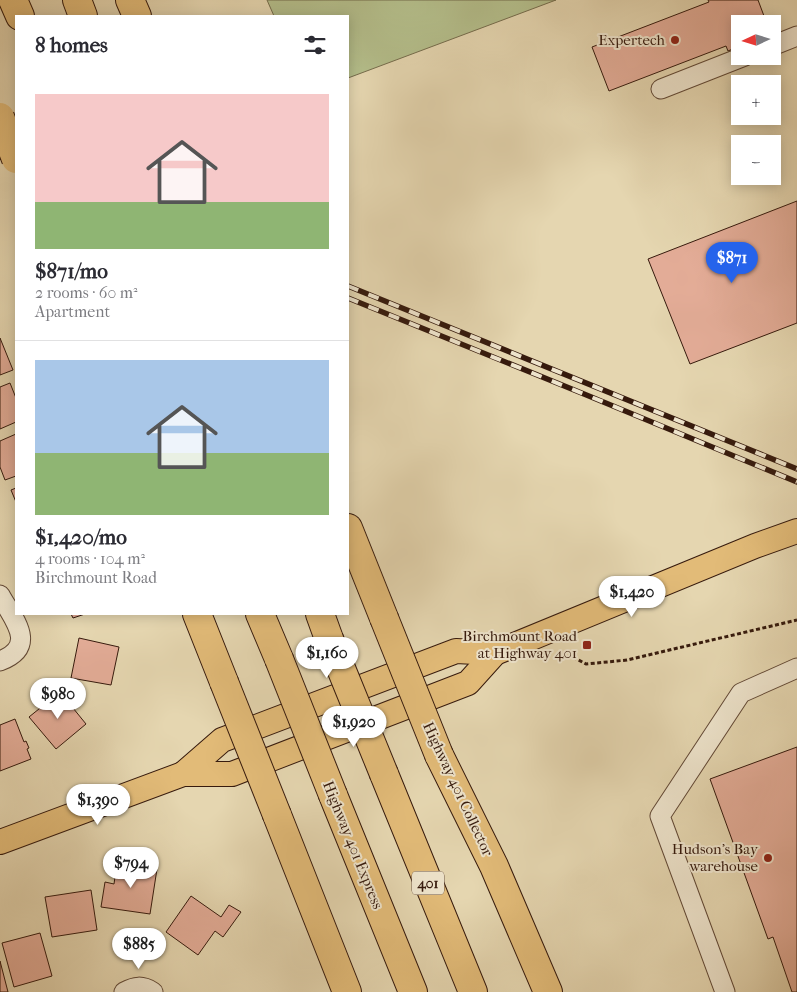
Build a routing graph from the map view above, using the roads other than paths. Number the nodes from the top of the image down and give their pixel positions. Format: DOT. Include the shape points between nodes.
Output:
graph roads {
  1 [pos="13,0"];
  2 [pos="77,0"];
  3 [pos="130,0"];
  4 [pos="143,0"];
  5 [pos="20,15"];
  6 [pos="83,15"];
  7 [pos="137,15"];
  8 [pos="148,15"];
  9 [pos="797,36"];
  10 [pos="781,42"];
  11 [pos="731,62"];
  12 [pos="661,89"];
  13 [pos="0,117"];
  14 [pos="15,156"];
  15 [pos="349,530"];
  16 [pos="797,531"];
  17 [pos="0,594"];
  18 [pos="196,615"];
  19 [pos="260,615"];
  20 [pos="320,615"];
  21 [pos="495,653"];
  22 [pos="0,661"];
  23 [pos="797,668"];
  24 [pos="183,774"];
  25 [pos="0,842"];
  26 [pos="494,866"];
  27 [pos="124,992"];
  28 [pos="153,992"];
  29 [pos="347,992"];
  30 [pos="413,992"];
  31 [pos="473,992"];
  32 [pos="542,992"];
  33 [pos="548,992"];
  34 [pos="554,992"];
  35 [pos="725,992"];
  1 -- 5 [label="highway"];
  2 -- 6 [label="highway"];
  3 -- 7 [label="highway"];
  4 -- 8 [label="highway"];
  9 -- 10 [label="street"];
  11 -- 12 [label="street"];
  13 -- 14 [label="highway, bridge"];
  15 -- 26 [label="highway, Highway 401 Collector, bridge" via="440,756"];
  16 -- 21 [label="main road"];
  17 -- 22 [label="street" via="21,631 19,648 12,656"];
  18 -- 29 [label="highway, bridge"];
  19 -- 30 [label="highway, Highway 401 Express, bridge"];
  20 -- 31 [label="highway, 401, bridge"];
  21 -- 24 [label="main road" via="456,651 222,740"];
  21 -- 24 [label="main road" via="468,683 232,774"];
  23 -- 35 [label="street" via="741,693 660,816"];
  24 -- 25 [label="main road"];
  26 -- 32 [label="highway"];
  26 -- 33 [label="highway, Highway 401 Collector"];
  26 -- 34 [label="highway"];
  27 -- 28 [label="street" via="146,987"];
}
